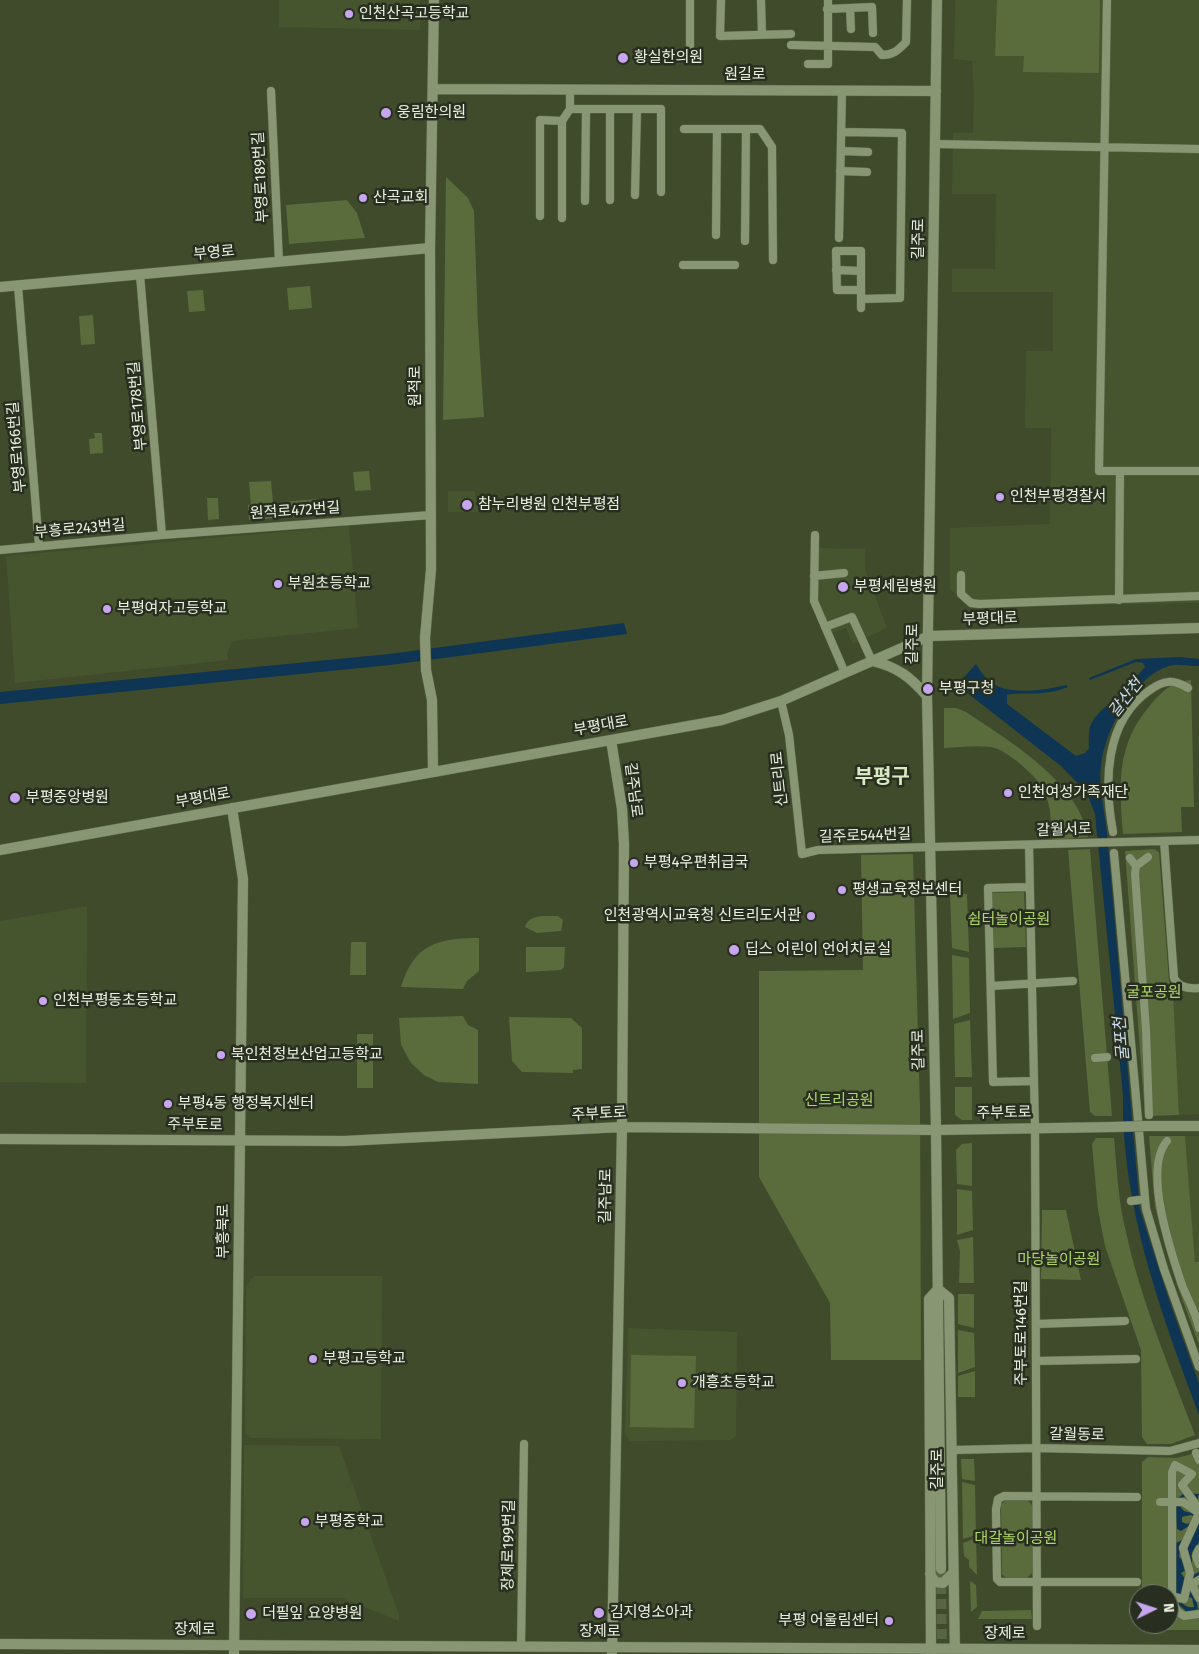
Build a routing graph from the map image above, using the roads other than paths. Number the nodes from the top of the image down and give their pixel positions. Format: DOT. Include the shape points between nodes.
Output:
graph roads {
  1 [pos="434,0"];
  2 [pos="690,0"];
  3 [pos="720,0"];
  4 [pos="761,0"];
  5 [pos="828,0"];
  6 [pos="907,0"];
  7 [pos="937,0"];
  8 [pos="1106,0"];
  9 [pos="850,8"];
  10 [pos="827,9"];
  11 [pos="851,30"];
  12 [pos="873,33"];
  13 [pos="791,34"];
  14 [pos="762,35"];
  15 [pos="827,44"];
  16 [pos="791,45"];
  17 [pos="690,46"];
  18 [pos="808,64"];
  19 [pos="433,90"];
  20 [pos="570,90"];
  21 [pos="842,90"];
  22 [pos="270,91"];
  23 [pos="936,91"];
  24 [pos="637,109"];
  25 [pos="570,110"];
  26 [pos="586,110"];
  27 [pos="610,110"];
  28 [pos="562,121"];
  29 [pos="717,129"];
  30 [pos="746,129"];
  31 [pos="684,130"];
  32 [pos="841,132"];
  33 [pos="935,144"];
  34 [pos="1103,147"];
  35 [pos="1199,149"];
  36 [pos="841,151"];
  37 [pos="868,152"];
  38 [pos="840,172"];
  39 [pos="867,172"];
  40 [pos="661,192"];
  41 [pos="635,195"];
  42 [pos="610,200"];
  43 [pos="585,201"];
  44 [pos="540,216"];
  45 [pos="562,218"];
  46 [pos="716,235"];
  47 [pos="839,238"];
  48 [pos="745,241"];
  49 [pos="430,248"];
  50 [pos="773,260"];
  51 [pos="279,262"];
  52 [pos="683,265"];
  53 [pos="735,265"];
  54 [pos="836,270"];
  55 [pos="861,271"];
  56 [pos="140,275"];
  57 [pos="18,286"];
  58 [pos="0,287"];
  59 [pos="861,290"];
  60 [pos="861,299"];
  61 [pos="861,308"];
  62 [pos="1120,471"];
  63 [pos="1199,471"];
  64 [pos="431,515"];
  65 [pos="162,535"];
  66 [pos="815,536"];
  67 [pos="40,546"];
  68 [pos="0,550"];
  69 [pos="844,574"];
  70 [pos="961,575"];
  71 [pos="814,576"];
  72 [pos="1199,596"];
  73 [pos="1119,600"];
  74 [pos="825,627"];
  75 [pos="1199,628"];
  76 [pos="929,636"];
  77 [pos="872,661"];
  78 [pos="845,673"];
  79 [pos="1188,688"];
  80 [pos="927,696"];
  81 [pos="781,701"];
  82 [pos="611,740"];
  83 [pos="432,771"];
  84 [pos="232,808"];
  85 [pos="1113,832"];
  86 [pos="1199,840"];
  87 [pos="1164,841"];
  88 [pos="1029,845"];
  89 [pos="929,848"];
  90 [pos="0,850"];
  91 [pos="1114,853"];
  92 [pos="802,854"];
  93 [pos="1148,857"];
  94 [pos="1130,858"];
  95 [pos="1136,866"];
  96 [pos="1030,887"];
  97 [pos="1073,981"];
  98 [pos="1032,983"];
  99 [pos="991,986"];
  100 [pos="1199,988"];
  101 [pos="1107,1057"];
  102 [pos="1095,1058"];
  103 [pos="1033,1081"];
  104 [pos="1149,1116"];
  105 [pos="1199,1126"];
  106 [pos="622,1127"];
  107 [pos="1035,1128"];
  108 [pos="936,1130"];
  109 [pos="0,1139"];
  110 [pos="240,1141"];
  111 [pos="1167,1141"];
  112 [pos="938,1289"];
  113 [pos="1125,1321"];
  114 [pos="1036,1324"];
  115 [pos="1199,1328"];
  116 [pos="1136,1359"];
  117 [pos="1036,1361"];
  118 [pos="1199,1367"];
  119 [pos="524,1444"];
  120 [pos="1198,1444"];
  121 [pos="1036,1448"];
  122 [pos="953,1450"];
  123 [pos="1037,1497"];
  124 [pos="1137,1497"];
  125 [pos="1160,1502"];
  126 [pos="1175,1502"];
  127 [pos="1197,1506"];
  128 [pos="1197,1518"];
  129 [pos="1199,1549"];
  130 [pos="1199,1564"];
  131 [pos="941,1569"];
  132 [pos="953,1573"];
  133 [pos="930,1574"];
  134 [pos="1199,1580"];
  135 [pos="1037,1582"];
  136 [pos="1137,1582"];
  137 [pos="1176,1584"];
  138 [pos="1179,1591"];
  139 [pos="1199,1598"];
  140 [pos="1179,1613"];
  141 [pos="1199,1614"];
  142 [pos="1037,1626"];
  143 [pos="0,1644"];
  144 [pos="520,1647"];
  145 [pos="79,1649"];
  146 [pos="234,1650"];
  147 [pos="1199,1650"];
  148 [pos="612,1651"];
  149 [pos="739,1651"];
  150 [pos="931,1652"];
  151 [pos="954,1652"];
  152 [pos="1146,1652"];
  1 -- 19 [label="main road, 원적로"];
  2 -- 17 [label="street"];
  3 -- 14 [label="street" via="720,36"];
  4 -- 14 [label="street"];
  5 -- 10 [label="street"];
  6 -- 15 [label="street" via="906,42 896,52 882,55 875,47"];
  7 -- 23 [label="main road, 길주로"];
  8 -- 34 [label="street"];
  9 -- 10 [label="street"];
  9 -- 11 [label="street"];
  9 -- 12 [label="street" via="872,7"];
  10 -- 15 [label="street"];
  13 -- 14 [label="street"];
  15 -- 16 [label="street"];
  15 -- 18 [label="street" via="828,64"];
  19 -- 20 [label="main road, 원길로"];
  19 -- 49 [label="main road, 원적로"];
  20 -- 21 [label="main road, 원길로"];
  20 -- 25 [label="street"];
  21 -- 23 [label="main road, 원길로"];
  21 -- 32 [label="street"];
  22 -- 51 [label="street, 부영로189번길"];
  23 -- 33 [label="main road, 길주로"];
  24 -- 27 [label="street"];
  24 -- 40 [label="street" via="661,109"];
  24 -- 41 [label="street"];
  25 -- 26 [label="street"];
  25 -- 28 [label="street"];
  26 -- 27 [label="street"];
  26 -- 43 [label="street"];
  27 -- 42 [label="street"];
  28 -- 44 [label="street" via="540,120"];
  28 -- 45 [label="street"];
  29 -- 30 [label="street"];
  29 -- 31 [label="street"];
  29 -- 46 [label="street"];
  30 -- 48 [label="street"];
  30 -- 50 [label="street" via="760,129 772,147"];
  32 -- 36 [label="street"];
  32 -- 60 [label="street" via="902,133 900,298"];
  33 -- 34 [label="street"];
  33 -- 76 [label="main road, 길주로"];
  34 -- 35 [label="street"];
  34 -- 62 [label="street" via="1099,470"];
  36 -- 37 [label="street"];
  36 -- 38 [label="street"];
  38 -- 39 [label="street"];
  38 -- 47 [label="street"];
  49 -- 51 [label="main road, 부영로"];
  49 -- 64 [label="main road, 원적로"];
  51 -- 56 [label="main road, 부영로"];
  52 -- 53 [label="street"];
  54 -- 55 [label="street"];
  54 -- 55 [label="street" via="836,251 861,251"];
  54 -- 59 [label="street" via="837,290"];
  55 -- 59 [label="street"];
  56 -- 57 [label="main road, 부영로"];
  56 -- 65 [label="street, 부영로178번길"];
  57 -- 58 [label="main road, 부영로"];
  57 -- 67 [label="street, 부영로166번길"];
  59 -- 60 [label="street"];
  60 -- 61 [label="street"];
  62 -- 63 [label="street"];
  62 -- 73 [label="street"];
  64 -- 65 [label="street, 원적로472번길"];
  64 -- 83 [label="main road, 원적로" via="431,569 425,638 426,670 432,700"];
  65 -- 67 [label="street, 부흥로243번길"];
  66 -- 71 [label="street"];
  67 -- 68 [label="street, 부흥로243번길"];
  69 -- 71 [label="street"];
  70 -- 73 [label="street" via="961,594 971,603"];
  71 -- 74 [label="street" via="814,601"];
  72 -- 73 [label="street"];
  74 -- 77 [label="street" via="852,617"];
  74 -- 78 [label="street"];
  75 -- 76 [label="main road, 부평대로"];
  76 -- 77 [label="main road, 부평대로"];
  76 -- 80 [label="main road, 길주로"];
  77 -- 78 [label="main road, 부평대로"];
  77 -- 80 [label="main road" via="902,671"];
  78 -- 81 [label="main road, 부평대로"];
  79 -- 85 [label="street" via="1176,681 1160,682 1143,695 1121,722 1114,739 1110,768"];
  80 -- 89 [label="main road, 길주로"];
  81 -- 82 [label="main road, 부평대로" via="735,717"];
  81 -- 92 [label="street, 신트리로" via="789,735"];
  82 -- 83 [label="main road, 부평대로"];
  82 -- 106 [label="main road, 길주남로" via="624,844"];
  83 -- 84 [label="main road, 부평대로"];
  84 -- 90 [label="main road, 부평대로"];
  84 -- 110 [label="main road, 부흥북로" via="243,879"];
  86 -- 87 [label="street, 갈월서로"];
  87 -- 88 [label="street, 갈월서로, bridge"];
  87 -- 100 [label="street" via="1174,978 1180,986"];
  88 -- 89 [label="street, 갈월서로"];
  88 -- 96 [label="street, 주부토로146번길"];
  89 -- 92 [label="street, 길주로544번길" via="818,850"];
  89 -- 108 [label="main road, 길주로"];
  91 -- 118 [label="street" via="1146,1209"];
  93 -- 95 [label="street"];
  94 -- 95 [label="street"];
  95 -- 104 [label="street"];
  96 -- 98 [label="street, 주부토로146번길"];
  96 -- 99 [label="street" via="988,888"];
  97 -- 98 [label="street"];
  98 -- 99 [label="street"];
  98 -- 103 [label="street, 주부토로146번길"];
  99 -- 103 [label="street" via="993,1082"];
  101 -- 102 [label="street"];
  103 -- 107 [label="street, 주부토로146번길"];
  105 -- 107 [label="main road, 주부토로, bridge"];
  106 -- 108 [label="main road, 주부토로"];
  106 -- 110 [label="main road, 주부토로" via="344,1141"];
  106 -- 148 [label="main road, 길주남로"];
  107 -- 108 [label="main road, 주부토로"];
  107 -- 114 [label="street, 주부토로146번길"];
  108 -- 112 [label="main road, 길주로"];
  109 -- 110 [label="main road, 주부토로"];
  110 -- 146 [label="main road, 부흥북로"];
  111 -- 115 [label="street" via="1159,1153 1156,1179"];
  112 -- 122 [label="main road, 길주로" via="949,1298"];
  112 -- 131 [label="main road, 길주로"];
  112 -- 133 [label="main road, 길주로" via="929,1300"];
  113 -- 114 [label="street"];
  114 -- 117 [label="street, 주부토로146번길"];
  116 -- 117 [label="street"];
  117 -- 121 [label="street, 주부토로146번길"];
  119 -- 144 [label="street, 장제로199번길"];
  120 -- 121 [label="street, 갈월동로" via="1170,1451"];
  121 -- 122 [label="street, 갈월동로"];
  121 -- 123 [label="street, 주부토로146번길"];
  122 -- 132 [label="main road, 길주로"];
  123 -- 124 [label="street"];
  123 -- 135 [label="street, 주부토로146번길"];
  123 -- 135 [label="street" via="1004,1496 998,1499 996,1509 997,1579 1006,1583"];
  125 -- 126 [label="street"];
  126 -- 127 [label="street" via="1172,1472 1175,1465 1192,1474 1182,1485"];
  126 -- 128 [label="street"];
  126 -- 137 [label="street"];
  128 -- 138 [label="street" via="1185,1542 1190,1574"];
  129 -- 130 [label="street" via="1196,1556"];
  132 -- 133 [label="main road" via="943,1583 935,1582"];
  132 -- 151 [label="main road, 길주로"];
  133 -- 150 [label="main road, 길주로"];
  134 -- 139 [label="street" via="1193,1587"];
  135 -- 136 [label="street"];
  135 -- 142 [label="street, 주부토로146번길"];
  140 -- 141 [label="street" via="1187,1617"];
  143 -- 145 [label="main road, 장제로"];
  144 -- 146 [label="main road, 장제로"];
  144 -- 148 [label="main road, 장제로"];
  145 -- 146 [label="main road, 장제로"];
  147 -- 152 [label="main road, 장제로"];
  148 -- 149 [label="main road, 장제로"];
  149 -- 150 [label="main road, 장제로"];
  150 -- 151 [label="main road, 장제로"];
  151 -- 152 [label="main road, 장제로"];
}
